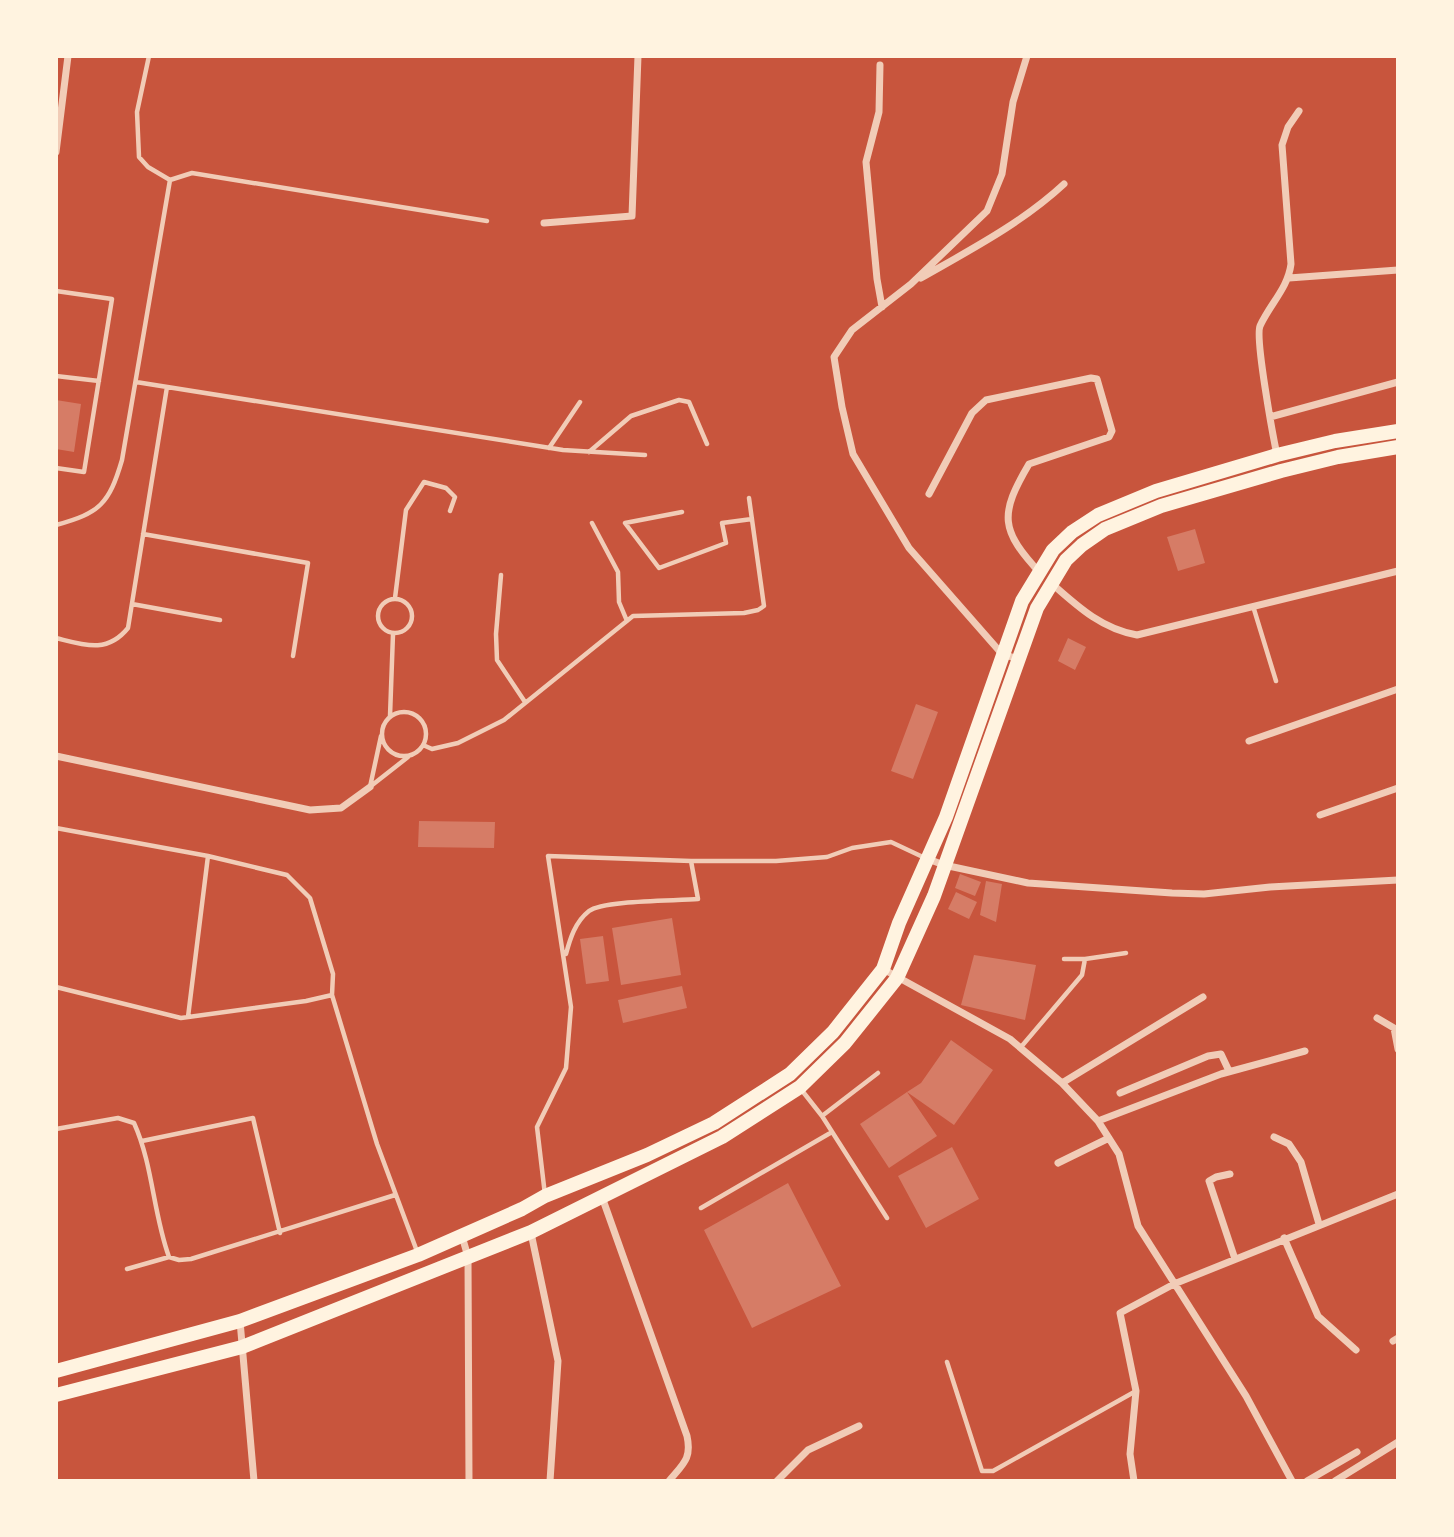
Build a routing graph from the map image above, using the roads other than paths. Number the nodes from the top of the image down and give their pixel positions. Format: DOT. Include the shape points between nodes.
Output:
graph roads {
  1 [pos="68,56"];
  2 [pos="149,56"];
  3 [pos="638,56"];
  4 [pos="1027,56"];
  5 [pos="880,65"];
  6 [pos="1299,111"];
  7 [pos="56,152"];
  8 [pos="170,180"];
  9 [pos="1064,184"];
  10 [pos="488,221"];
  11 [pos="544,223"];
  12 [pos="1398,270"];
  13 [pos="1398,276"];
  14 [pos="1289,278"];
  15 [pos="911,284"];
  16 [pos="56,291"];
  17 [pos="882,307"];
  18 [pos="56,376"];
  19 [pos="99,381"];
  20 [pos="136,382"];
  21 [pos="1398,382"];
  22 [pos="167,387"];
  23 [pos="580,402"];
  24 [pos="1270,416"];
  25 [pos="1398,431"];
  26 [pos="708,444"];
  27 [pos="1398,447"];
  28 [pos="549,448"];
  29 [pos="589,452"];
  30 [pos="1277,455"];
  31 [pos="645,456"];
  32 [pos="56,468"];
  33 [pos="929,494"];
  34 [pos="749,498"];
  35 [pos="450,511"];
  36 [pos="682,512"];
  37 [pos="752,519"];
  38 [pos="592,523"];
  39 [pos="56,525"];
  40 [pos="143,534"];
  41 [pos="1398,571"];
  42 [pos="1039,572"];
  43 [pos="501,575"];
  44 [pos="1052,583"];
  45 [pos="395,598"];
  46 [pos="132,604"];
  47 [pos="1253,605"];
  48 [pos="220,620"];
  49 [pos="627,621"];
  50 [pos="393,634"];
  51 [pos="56,638"];
  52 [pos="1002,654"];
  53 [pos="293,656"];
  54 [pos="1018,659"];
  55 [pos="1276,681"];
  56 [pos="1398,689"];
  57 [pos="525,702"];
  58 [pos="390,716"];
  59 [pos="382,731"];
  60 [pos="1249,741"];
  61 [pos="423,745"];
  62 [pos="410,755"];
  63 [pos="56,756"];
  64 [pos="370,786"];
  65 [pos="1398,788"];
  66 [pos="1320,815"];
  67 [pos="56,828"];
  68 [pos="208,856"];
  69 [pos="927,859"];
  70 [pos="691,861"];
  71 [pos="944,865"];
  72 [pos="1398,880"];
  73 [pos="1126,953"];
  74 [pos="565,958"];
  75 [pos="1064,959"];
  76 [pos="1085,959"];
  77 [pos="883,969"];
  78 [pos="897,978"];
  79 [pos="56,987"];
  80 [pos="332,995"];
  81 [pos="1203,997"];
  82 [pos="188,1018"];
  83 [pos="1377,1018"];
  84 [pos="1020,1048"];
  85 [pos="1398,1049"];
  86 [pos="1305,1051"];
  87 [pos="1229,1071"];
  88 [pos="878,1073"];
  89 [pos="1062,1083"];
  90 [pos="800,1087"];
  91 [pos="1120,1093"];
  92 [pos="822,1116"];
  93 [pos="1098,1121"];
  94 [pos="56,1129"];
  95 [pos="832,1132"];
  96 [pos="1274,1137"];
  97 [pos="1110,1138"];
  98 [pos="142,1141"];
  99 [pos="1058,1163"];
  100 [pos="1230,1174"];
  101 [pos="1398,1194"];
  102 [pos="395,1195"];
  103 [pos="545,1196"];
  104 [pos="602,1196"];
  105 [pos="701,1208"];
  106 [pos="887,1218"];
  107 [pos="1319,1224"];
  108 [pos="531,1232"];
  109 [pos="280,1233"];
  110 [pos="463,1236"];
  111 [pos="1284,1238"];
  112 [pos="418,1255"];
  113 [pos="169,1256"];
  114 [pos="468,1257"];
  115 [pos="1234,1259"];
  116 [pos="127,1269"];
  117 [pos="1174,1284"];
  118 [pos="240,1321"];
  119 [pos="242,1346"];
  120 [pos="1356,1350"];
  121 [pos="947,1362"];
  122 [pos="56,1371"];
  123 [pos="1136,1391"];
  124 [pos="56,1395"];
  125 [pos="859,1426"];
  126 [pos="1398,1442"];
  127 [pos="1357,1452"];
  128 [pos="254,1481"];
  129 [pos="469,1481"];
  130 [pos="550,1481"];
  131 [pos="669,1481"];
  132 [pos="777,1481"];
  133 [pos="1134,1481"];
  134 [pos="1292,1481"];
  135 [pos="1307,1481"];
  136 [pos="1335,1481"];
  1 -- 7 [label="street"];
  2 -- 8 [label="lane" via="137,113 139,157"];
  3 -- 11 [label="street" via="632,216"];
  4 -- 15 [label="street" via="1013,102 1002,174 987,211"];
  5 -- 17 [label="street" via="879,112 866,162"];
  6 -- 14 [label="street" via="1282,145"];
  8 -- 10 [label="lane" via="192,173"];
  8 -- 20 [label="lane"];
  9 -- 15 [label="street" via="984,242"];
  12 -- 13 [label="street"];
  12 -- 14 [label="street"];
  14 -- 24 [label="street" via="1259,329"];
  15 -- 17 [label="street"];
  16 -- 19 [label="lane" via="112,299"];
  17 -- 52 [label="street" via="852,330 834,357 853,454 909,548"];
  18 -- 19 [label="lane"];
  19 -- 32 [label="lane" via="85,472"];
  20 -- 22 [label="lane"];
  20 -- 39 [label="lane" via="116,482 95,511"];
  21 -- 24 [label="street"];
  22 -- 28 [label="lane"];
  22 -- 40 [label="lane"];
  23 -- 28 [label="lane"];
  24 -- 30 [label="street"];
  25 -- 30 [label="highway"];
  26 -- 29 [label="lane" via="689,401 679,400 631,416"];
  27 -- 44 [label="highway" via="1281,471 1161,506 1105,529 1082,545"];
  28 -- 29 [label="lane"];
  29 -- 31 [label="lane"];
  30 -- 42 [label="highway" via="1156,491 1098,515 1053,550"];
  33 -- 42 [label="street" via="972,414 986,400 1097,379 1112,431 1109,437 1029,464 1014,489 1006,517 1010,534"];
  34 -- 37 [label="lane"];
  35 -- 45 [label="lane" via="455,497 446,488 424,482 406,510"];
  36 -- 37 [label="lane" via="625,523 659,568 726,543 722,523"];
  37 -- 49 [label="lane" via="764,606 744,613 633,616"];
  38 -- 49 [label="lane" via="618,572 619,602"];
  40 -- 46 [label="lane"];
  40 -- 53 [label="lane" via="308,563"];
  41 -- 47 [label="street"];
  42 -- 44 [label="street"];
  42 -- 52 [label="highway" via="1022,601"];
  43 -- 57 [label="lane" via="498,660"];
  44 -- 47 [label="street" via="1086,614 1117,632 1137,635"];
  44 -- 54 [label="highway"];
  45 -- 50 [label="lane" via="383,603 377,615 381,628"];
  45 -- 50 [label="lane" via="409,604 413,618 407,631"];
  46 -- 48 [label="lane"];
  46 -- 51 [label="lane" via="128,628 120,638 95,647"];
  47 -- 55 [label="lane"];
  49 -- 57 [label="lane"];
  50 -- 58 [label="lane"];
  52 -- 54 [label="street"];
  52 -- 69 [label="highway"];
  54 -- 71 [label="highway"];
  56 -- 60 [label="street"];
  57 -- 61 [label="lane" via="504,720 458,743 432,749"];
  58 -- 59 [label="lane"];
  58 -- 61 [label="lane" via="398,712 415,715 426,728"];
  59 -- 62 [label="lane" via="386,747"];
  59 -- 64 [label="lane"];
  61 -- 62 [label="lane"];
  62 -- 64 [label="lane"];
  63 -- 64 [label="street" via="310,810 341,808"];
  65 -- 66 [label="street"];
  67 -- 68 [label="lane"];
  68 -- 80 [label="lane" via="287,875 310,898 333,974"];
  68 -- 82 [label="lane"];
  69 -- 70 [label="lane" via="891,842 827,857"];
  69 -- 71 [label="street"];
  69 -- 77 [label="highway"];
  70 -- 74 [label="lane" via="698,900 591,909 579,921"];
  70 -- 74 [label="lane" via="548,856"];
  71 -- 72 [label="street" via="1028,883 1172,893"];
  71 -- 78 [label="highway"];
  73 -- 76 [label="lane"];
  74 -- 103 [label="lane" via="571,1007 566,1068 537,1127"];
  75 -- 76 [label="lane"];
  76 -- 84 [label="lane" via="1082,975"];
  77 -- 78 [label="street"];
  77 -- 103 [label="highway" via="833,1032 790,1074 714,1123"];
  78 -- 84 [label="street"];
  78 -- 90 [label="highway" via="845,1043"];
  79 -- 82 [label="lane"];
  80 -- 82 [label="lane"];
  80 -- 102 [label="lane"];
  81 -- 89 [label="street"];
  83 -- 85 [label="street" via="1394,1028"];
  84 -- 89 [label="street"];
  86 -- 87 [label="street"];
  87 -- 91 [label="street" via="1221,1054 1208,1056"];
  87 -- 93 [label="street"];
  88 -- 92 [label="lane"];
  89 -- 93 [label="street"];
  90 -- 92 [label="lane"];
  90 -- 104 [label="highway" via="722,1138"];
  92 -- 95 [label="lane"];
  93 -- 97 [label="street"];
  94 -- 98 [label="lane" via="118,1118 134,1123"];
  95 -- 105 [label="lane"];
  95 -- 106 [label="lane"];
  96 -- 107 [label="street" via="1289,1144 1301,1162"];
  97 -- 99 [label="street"];
  97 -- 117 [label="street" via="1119,1154 1138,1226"];
  98 -- 109 [label="lane" via="253,1118"];
  98 -- 113 [label="lane"];
  100 -- 115 [label="street" via="1209,1181"];
  101 -- 107 [label="street"];
  102 -- 109 [label="lane"];
  102 -- 112 [label="lane"];
  103 -- 110 [label="highway"];
  104 -- 108 [label="highway"];
  104 -- 131 [label="street" via="687,1436 688,1457"];
  107 -- 111 [label="street"];
  108 -- 114 [label="highway"];
  108 -- 130 [label="street" via="558,1361"];
  109 -- 113 [label="lane" via="191,1259"];
  110 -- 112 [label="highway"];
  110 -- 114 [label="street"];
  111 -- 115 [label="street"];
  111 -- 120 [label="street" via="1318,1316"];
  112 -- 118 [label="highway"];
  113 -- 116 [label="lane"];
  114 -- 119 [label="highway"];
  114 -- 129 [label="street"];
  115 -- 117 [label="street"];
  117 -- 123 [label="street" via="1119,1315"];
  117 -- 134 [label="street"];
  118 -- 119 [label="street"];
  118 -- 122 [label="highway"];
  119 -- 124 [label="highway"];
  119 -- 128 [label="street"];
  121 -- 123 [label="lane" via="982,1471 993,1471"];
  123 -- 133 [label="street" via="1130,1454"];
  125 -- 132 [label="street" via="808,1450"];
  126 -- 136 [label="street"];
  127 -- 135 [label="street"];
}
